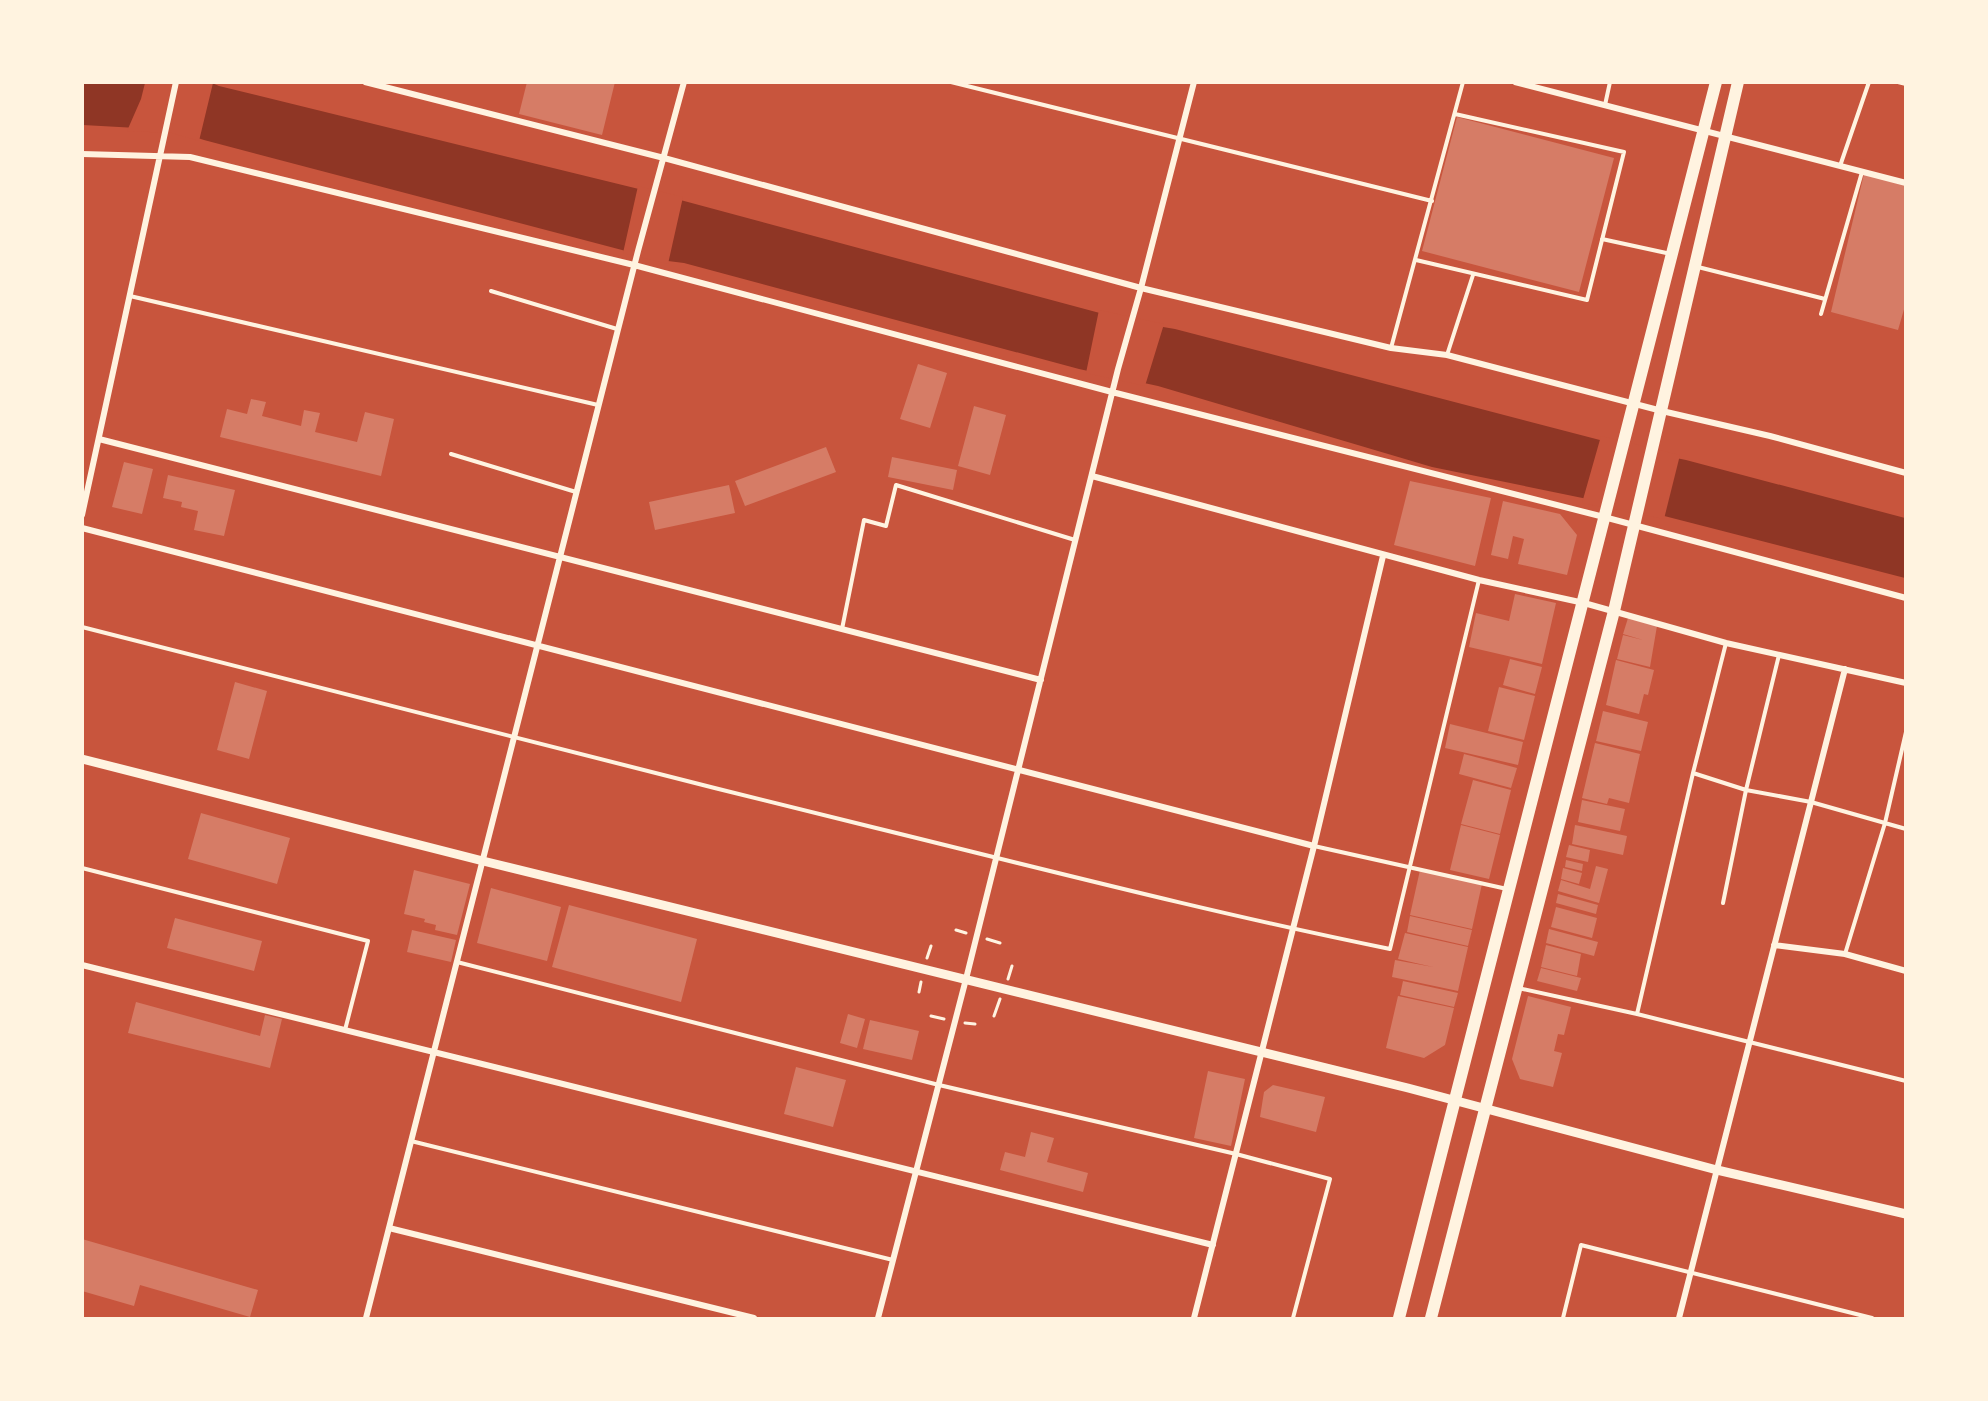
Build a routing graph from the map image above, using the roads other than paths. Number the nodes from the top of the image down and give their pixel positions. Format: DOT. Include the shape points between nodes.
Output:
graph roads {
  1 [pos="176,82"];
  2 [pos="365,82"];
  3 [pos="684,82"];
  4 [pos="951,82"];
  5 [pos="1194,82"];
  6 [pos="1463,82"];
  7 [pos="1515,82"];
  8 [pos="1610,82"];
  9 [pos="1716,82"];
  10 [pos="1738,82"];
  11 [pos="1869,82"];
  12 [pos="1898,82"];
  13 [pos="1905,84"];
  14 [pos="1605,106"];
  15 [pos="1455,114"];
  16 [pos="1704,131"];
  17 [pos="1725,137"];
  18 [pos="1180,141"];
  19 [pos="82,154"];
  20 [pos="160,156"];
  21 [pos="664,159"];
  22 [pos="1840,166"];
  23 [pos="1862,172"];
  24 [pos="1905,183"];
  25 [pos="1432,201"];
  26 [pos="1602,239"];
  27 [pos="1672,254"];
  28 [pos="1416,260"];
  29 [pos="634,266"];
  30 [pos="1695,266"];
  31 [pos="1473,275"];
  32 [pos="1141,288"];
  33 [pos="491,291"];
  34 [pos="130,296"];
  35 [pos="1826,299"];
  36 [pos="1821,314"];
  37 [pos="618,330"];
  38 [pos="1391,348"];
  39 [pos="1447,355"];
  40 [pos="1112,392"];
  41 [pos="1634,403"];
  42 [pos="599,405"];
  43 [pos="1662,411"];
  44 [pos="99,439"];
  45 [pos="451,454"];
  46 [pos="1905,473"];
  47 [pos="1092,476"];
  48 [pos="577,492"];
  49 [pos="82,515"];
  50 [pos="1604,517"];
  51 [pos="1633,526"];
  52 [pos="82,528"];
  53 [pos="1076,540"];
  54 [pos="1383,556"];
  55 [pos="560,557"];
  56 [pos="1479,580"];
  57 [pos="1905,598"];
  58 [pos="1584,603"];
  59 [pos="1614,611"];
  60 [pos="82,627"];
  61 [pos="842,629"];
  62 [pos="1726,643"];
  63 [pos="538,645"];
  64 [pos="1779,654"];
  65 [pos="1845,669"];
  66 [pos="1041,680"];
  67 [pos="1905,683"];
  68 [pos="1905,732"];
  69 [pos="514,739"];
  70 [pos="82,759"];
  71 [pos="1018,770"];
  72 [pos="1693,773"];
  73 [pos="1746,790"];
  74 [pos="1811,802"];
  75 [pos="1885,823"];
  76 [pos="1905,829"];
  77 [pos="1314,846"];
  78 [pos="996,858"];
  79 [pos="483,861"];
  80 [pos="82,868"];
  81 [pos="1410,868"];
  82 [pos="1510,890"];
  83 [pos="1722,903"];
  84 [pos="1293,929"];
  85 [pos="1774,945"];
  86 [pos="1845,954"];
  87 [pos="456,962"];
  88 [pos="82,965"];
  89 [pos="1905,971"];
  90 [pos="966,980"];
  91 [pos="1516,987"];
  92 [pos="1637,1014"];
  93 [pos="345,1030"];
  94 [pos="1750,1042"];
  95 [pos="434,1052"];
  96 [pos="1261,1053"];
  97 [pos="1905,1081"];
  98 [pos="939,1084"];
  99 [pos="1455,1101"];
  100 [pos="1486,1109"];
  101 [pos="411,1141"];
  102 [pos="1236,1155"];
  103 [pos="1717,1170"];
  104 [pos="916,1171"];
  105 [pos="1905,1214"];
  106 [pos="389,1228"];
  107 [pos="1213,1245"];
  108 [pos="893,1260"];
  109 [pos="1691,1272"];
  110 [pos="366,1318"];
  111 [pos="754,1318"];
  112 [pos="878,1318"];
  113 [pos="1194,1318"];
  114 [pos="1293,1318"];
  115 [pos="1399,1318"];
  116 [pos="1431,1318"];
  117 [pos="1563,1318"];
  118 [pos="1679,1318"];
  119 [pos="1872,1318"];
  1 -- 20 [label="street"];
  2 -- 21 [label="street"];
  3 -- 21 [label="street"];
  4 -- 18 [label="lane"];
  5 -- 18 [label="street"];
  6 -- 15 [label="lane"];
  7 -- 14 [label="street"];
  8 -- 14 [label="lane"];
  9 -- 16 [label="main road"];
  10 -- 17 [label="main road"];
  11 -- 22 [label="lane"];
  12 -- 13 [label="lane"];
  14 -- 16 [label="street"];
  15 -- 25 [label="lane"];
  15 -- 26 [label="lane" via="1624,152"];
  16 -- 17 [label="street"];
  16 -- 27 [label="main road"];
  17 -- 22 [label="street"];
  17 -- 30 [label="main road"];
  18 -- 25 [label="lane"];
  18 -- 32 [label="street"];
  19 -- 20 [label="street"];
  20 -- 29 [label="street" via="189,157"];
  20 -- 34 [label="street"];
  21 -- 29 [label="street"];
  21 -- 32 [label="street"];
  22 -- 23 [label="street"];
  23 -- 24 [label="street"];
  23 -- 35 [label="lane"];
  25 -- 28 [label="lane"];
  26 -- 27 [label="lane"];
  26 -- 31 [label="lane" via="1587,300"];
  27 -- 41 [label="main road"];
  28 -- 31 [label="lane"];
  28 -- 38 [label="lane"];
  29 -- 37 [label="street"];
  29 -- 40 [label="street"];
  30 -- 35 [label="lane"];
  30 -- 43 [label="main road"];
  31 -- 39 [label="lane"];
  32 -- 38 [label="street"];
  32 -- 40 [label="street"];
  33 -- 37 [label="lane"];
  34 -- 42 [label="lane"];
  34 -- 44 [label="street"];
  35 -- 36 [label="lane"];
  37 -- 42 [label="street"];
  38 -- 39 [label="street"];
  39 -- 41 [label="street"];
  40 -- 47 [label="street"];
  40 -- 50 [label="street"];
  41 -- 43 [label="street"];
  41 -- 50 [label="main road"];
  42 -- 48 [label="street"];
  43 -- 46 [label="street"];
  43 -- 51 [label="main road"];
  44 -- 49 [label="street"];
  44 -- 55 [label="street"];
  45 -- 48 [label="lane"];
  47 -- 53 [label="street"];
  47 -- 54 [label="street"];
  48 -- 55 [label="street"];
  50 -- 51 [label="street"];
  50 -- 58 [label="main road"];
  51 -- 57 [label="street"];
  51 -- 59 [label="main road"];
  52 -- 63 [label="street"];
  53 -- 61 [label="lane" via="896,486 886,526 864,520"];
  53 -- 66 [label="street"];
  54 -- 56 [label="street"];
  54 -- 77 [label="street"];
  55 -- 61 [label="street"];
  55 -- 63 [label="street"];
  56 -- 58 [label="street"];
  56 -- 81 [label="lane"];
  58 -- 59 [label="street"];
  58 -- 82 [label="main road"];
  59 -- 62 [label="street"];
  59 -- 91 [label="main road"];
  60 -- 69 [label="lane"];
  61 -- 66 [label="street"];
  62 -- 64 [label="street"];
  62 -- 72 [label="lane"];
  63 -- 69 [label="street"];
  63 -- 71 [label="street"];
  64 -- 65 [label="street"];
  64 -- 73 [label="lane"];
  65 -- 67 [label="street"];
  65 -- 74 [label="street"];
  66 -- 71 [label="street"];
  68 -- 75 [label="lane"];
  69 -- 78 [label="lane"];
  69 -- 79 [label="street"];
  70 -- 79 [label="street"];
  71 -- 77 [label="street"];
  71 -- 78 [label="street"];
  72 -- 73 [label="lane"];
  72 -- 92 [label="lane"];
  73 -- 74 [label="lane"];
  73 -- 83 [label="lane"];
  74 -- 75 [label="lane"];
  74 -- 85 [label="street"];
  75 -- 76 [label="lane"];
  75 -- 86 [label="lane"];
  77 -- 81 [label="lane"];
  77 -- 84 [label="street"];
  78 -- 84 [label="lane"];
  78 -- 90 [label="street"];
  79 -- 87 [label="street"];
  79 -- 90 [label="street"];
  80 -- 93 [label="lane" via="368,941"];
  81 -- 82 [label="lane"];
  81 -- 84 [label="lane" via="1390,949"];
  82 -- 99 [label="main road"];
  84 -- 96 [label="street"];
  85 -- 86 [label="street"];
  85 -- 94 [label="street"];
  86 -- 89 [label="street"];
  87 -- 95 [label="street"];
  87 -- 98 [label="lane"];
  88 -- 93 [label="street"];
  90 -- 96 [label="street"];
  90 -- 98 [label="street"];
  91 -- 92 [label="lane"];
  91 -- 100 [label="main road"];
  92 -- 94 [label="lane"];
  93 -- 95 [label="street"];
  94 -- 97 [label="lane"];
  94 -- 103 [label="street"];
  95 -- 101 [label="street"];
  95 -- 104 [label="street"];
  96 -- 99 [label="street"];
  96 -- 102 [label="street"];
  98 -- 102 [label="lane"];
  98 -- 104 [label="street"];
  99 -- 100 [label="street"];
  99 -- 115 [label="main road"];
  100 -- 103 [label="street"];
  100 -- 116 [label="main road"];
  101 -- 106 [label="street"];
  101 -- 108 [label="lane"];
  102 -- 107 [label="street"];
  102 -- 114 [label="lane" via="1330,1179"];
  103 -- 105 [label="street"];
  103 -- 109 [label="street"];
  104 -- 107 [label="street"];
  104 -- 108 [label="street"];
  106 -- 110 [label="street"];
  106 -- 111 [label="street"];
  107 -- 113 [label="street"];
  108 -- 112 [label="street"];
  109 -- 117 [label="lane" via="1581,1245"];
  109 -- 118 [label="street"];
  109 -- 119 [label="lane"];
}
